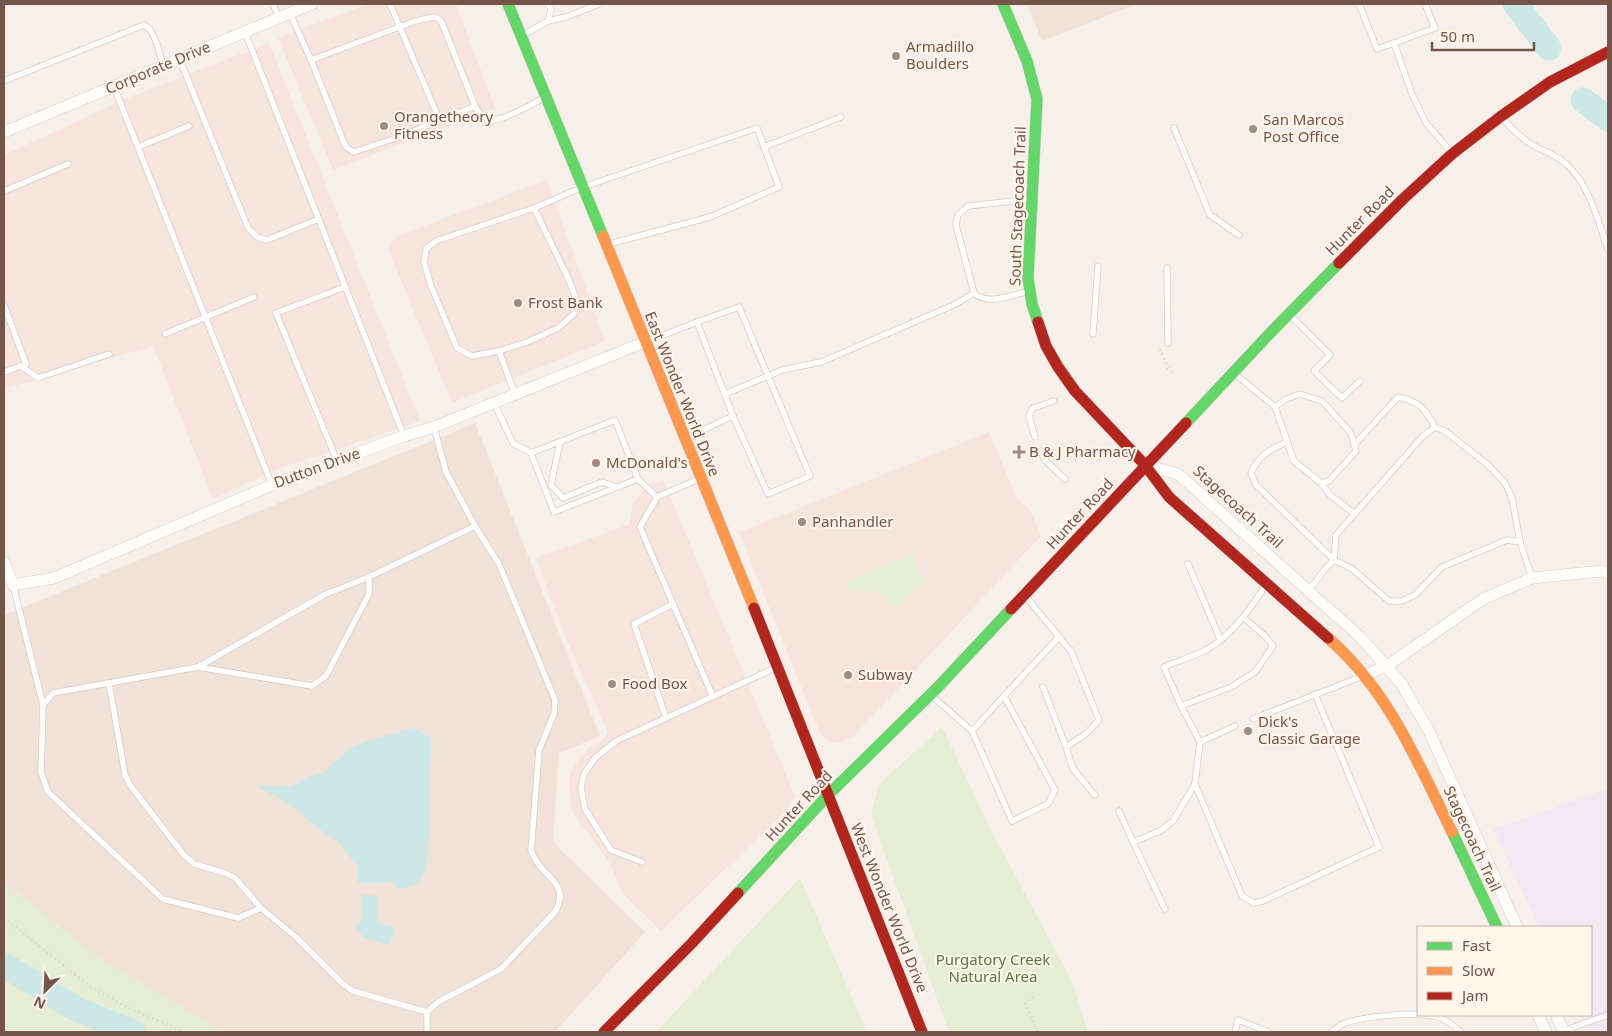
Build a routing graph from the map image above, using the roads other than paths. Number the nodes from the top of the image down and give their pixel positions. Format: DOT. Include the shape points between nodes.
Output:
graph roads {
  1 [pos="273,4"];
  2 [pos="312,4"];
  3 [pos="390,4"];
  4 [pos="508,4"];
  5 [pos="548,4"];
  6 [pos="599,4"];
  7 [pos="1003,4"];
  8 [pos="1360,4"];
  9 [pos="1425,4"];
  10 [pos="290,13"];
  11 [pos="279,18"];
  12 [pos="548,21"];
  13 [pos="400,26"];
  14 [pos="245,32"];
  15 [pos="522,36"];
  16 [pos="1394,43"];
  17 [pos="1608,52"];
  18 [pos="180,60"];
  19 [pos="311,60"];
  20 [pos="163,66"];
  21 [pos="4,81"];
  22 [pos="114,86"];
  23 [pos="546,98"];
  24 [pos="475,106"];
  25 [pos="841,117"];
  26 [pos="1500,117"];
  27 [pos="439,120"];
  28 [pos="189,126"];
  29 [pos="1174,128"];
  30 [pos="4,132"];
  31 [pos="138,147"];
  32 [pos="764,147"];
  33 [pos="1452,154"];
  34 [pos="68,164"];
  35 [pos="583,187"];
  36 [pos="4,191"];
  37 [pos="1032,199"];
  38 [pos="534,208"];
  39 [pos="319,218"];
  40 [pos="1239,236"];
  41 [pos="606,245"];
  42 [pos="1608,249"];
  43 [pos="1098,266"];
  44 [pos="1167,268"];
  45 [pos="345,287"];
  46 [pos="1029,291"];
  47 [pos="974,293"];
  48 [pos="254,297"];
  49 [pos="4,305"];
  50 [pos="1289,314"];
  51 [pos="205,316"];
  52 [pos="697,322"];
  53 [pos="165,334"];
  54 [pos="1093,334"];
  55 [pos="645,342"];
  56 [pos="1168,343"];
  57 [pos="499,351"];
  58 [pos="109,354"];
  59 [pos="20,366"];
  60 [pos="4,372"];
  61 [pos="1234,373"];
  62 [pos="768,376"];
  63 [pos="1360,381"];
  64 [pos="514,394"];
  65 [pos="725,394"];
  66 [pos="1054,401"];
  67 [pos="494,402"];
  68 [pos="1275,407"];
  69 [pos="733,416"];
  70 [pos="434,427"];
  71 [pos="1435,428"];
  72 [pos="404,436"];
  73 [pos="1035,437"];
  74 [pos="686,438"];
  75 [pos="560,442"];
  76 [pos="1287,442"];
  77 [pos="1354,445"];
  78 [pos="1040,451"];
  79 [pos="531,453"];
  80 [pos="337,461"];
  81 [pos="1145,465"];
  82 [pos="638,478"];
  83 [pos="700,478"];
  84 [pos="1065,480"];
  85 [pos="1321,483"];
  86 [pos="272,485"];
  87 [pos="616,487"];
  88 [pos="657,497"];
  89 [pos="1355,514"];
  90 [pos="475,526"];
  91 [pos="1520,542"];
  92 [pos="1334,560"];
  93 [pos="4,562"];
  94 [pos="1188,564"];
  95 [pos="1608,573"];
  96 [pos="369,577"];
  97 [pos="1532,578"];
  98 [pos="1267,584"];
  99 [pos="13,585"];
  100 [pos="1309,590"];
  101 [pos="1025,595"];
  102 [pos="673,604"];
  103 [pos="1244,618"];
  104 [pos="1059,637"];
  105 [pos="1220,639"];
  106 [pos="1387,666"];
  107 [pos="198,667"];
  108 [pos="777,668"];
  109 [pos="1365,675"];
  110 [pos="109,683"];
  111 [pos="1043,687"];
  112 [pos="1315,694"];
  113 [pos="930,695"];
  114 [pos="1004,696"];
  115 [pos="713,697"];
  116 [pos="43,705"];
  117 [pos="1181,706"];
  118 [pos="666,718"];
  119 [pos="1253,719"];
  120 [pos="1235,726"];
  121 [pos="972,731"];
  122 [pos="1200,742"];
  123 [pos="1066,747"];
  124 [pos="1195,784"];
  125 [pos="828,795"];
  126 [pos="1095,795"];
  127 [pos="1119,812"];
  128 [pos="1133,842"];
  129 [pos="642,862"];
  130 [pos="261,908"];
  131 [pos="1165,910"];
  132 [pos="1497,926"];
  133 [pos="1518,926"];
  134 [pos="427,1012"];
  135 [pos="1417,1015"];
  136 [pos="1435,1016"];
  137 [pos="1538,1016"];
  138 [pos="1556,1016"];
  139 [pos="1606,1018"];
  140 [pos="427,1032"];
  141 [pos="604,1032"];
  142 [pos="922,1032"];
  143 [pos="1235,1032"];
  144 [pos="1270,1032"];
  145 [pos="1332,1032"];
  146 [pos="1461,1032"];
  147 [pos="1546,1032"];
  148 [pos="1563,1032"];
  1 -- 11 [label="lane"];
  2 -- 10 [label="street, Corporate Drive"];
  3 -- 13 [label="lane"];
  4 -- 15 [label="main road, East Wonder World Drive"];
  5 -- 12 [label="lane" via="551,9"];
  6 -- 12 [label="lane"];
  7 -- 37 [label="main road, South Stagecoach Trail" via="1027,61 1036,99"];
  8 -- 16 [label="lane" via="1377,49"];
  9 -- 16 [label="lane" via="1435,28"];
  10 -- 11 [label="street, Corporate Drive"];
  10 -- 19 [label="lane"];
  11 -- 14 [label="street, Corporate Drive"];
  12 -- 15 [label="lane"];
  13 -- 19 [label="lane"];
  13 -- 24 [label="lane" via="416,20 439,19"];
  13 -- 27 [label="lane"];
  14 -- 18 [label="street, Corporate Drive"];
  14 -- 39 [label="lane"];
  15 -- 23 [label="main road, East Wonder World Drive"];
  16 -- 33 [label="lane" via="1426,123"];
  17 -- 26 [label="main road, Hunter Road" via="1550,82"];
  18 -- 20 [label="street, Corporate Drive"];
  18 -- 39 [label="lane" via="248,228 266,240"];
  19 -- 27 [label="lane" via="344,143 354,152"];
  20 -- 21 [label="lane" via="152,32 144,26"];
  20 -- 22 [label="street, Corporate Drive"];
  22 -- 30 [label="street, Corporate Drive"];
  22 -- 31 [label="lane"];
  23 -- 24 [label="lane" via="488,120"];
  23 -- 35 [label="main road, East Wonder World Drive"];
  24 -- 27 [label="lane"];
  25 -- 32 [label="lane"];
  26 -- 33 [label="main road, Hunter Road"];
  26 -- 42 [label="lane" via="1528,142 1565,162 1574,172 1594,209"];
  28 -- 31 [label="lane"];
  29 -- 40 [label="lane" via="1210,215"];
  31 -- 51 [label="lane"];
  32 -- 35 [label="lane" via="757,128"];
  32 -- 41 [label="lane" via="780,187 710,217"];
  33 -- 50 [label="main road, Hunter Road"];
  34 -- 36 [label="lane"];
  35 -- 38 [label="lane"];
  35 -- 41 [label="main road, East Wonder World Drive"];
  37 -- 46 [label="main road, South Stagecoach Trail"];
  37 -- 47 [label="lane" via="968,206 958,215 956,225"];
  38 -- 57 [label="lane" via="569,280 575,296 574,314 558,328"];
  38 -- 57 [label="lane" via="436,241 426,249 424,262 431,286 457,348 472,356"];
  39 -- 45 [label="lane"];
  41 -- 55 [label="main road, East Wonder World Drive"];
  43 -- 54 [label="lane"];
  44 -- 56 [label="lane"];
  45 -- 72 [label="lane"];
  45 -- 80 [label="lane" via="276,313"];
  46 -- 47 [label="lane" via="997,299"];
  46 -- 81 [label="main road, South Stagecoach Trail" via="1038,326 1058,367 1075,391"];
  47 -- 62 [label="lane" via="956,304 821,362"];
  48 -- 51 [label="lane"];
  49 -- 59 [label="lane" via="26,364"];
  50 -- 61 [label="main road, Hunter Road"];
  50 -- 63 [label="lane" via="1330,355 1314,371 1342,398"];
  51 -- 53 [label="lane"];
  51 -- 86 [label="lane"];
  52 -- 55 [label="lane"];
  52 -- 62 [label="lane" via="739,307"];
  52 -- 65 [label="lane"];
  55 -- 64 [label="street, Dutton Drive"];
  55 -- 74 [label="main road, East Wonder World Drive"];
  57 -- 64 [label="lane"];
  58 -- 59 [label="lane" via="38,378"];
  59 -- 60 [label="lane"];
  61 -- 68 [label="lane"];
  61 -- 81 [label="main road, Hunter Road"];
  62 -- 65 [label="lane"];
  62 -- 69 [label="lane" via="810,476 768,494"];
  64 -- 67 [label="street, Dutton Drive"];
  65 -- 69 [label="lane"];
  66 -- 73 [label="lane" via="1033,408 1029,416"];
  67 -- 70 [label="street, Dutton Drive"];
  67 -- 79 [label="lane" via="513,443"];
  68 -- 76 [label="lane"];
  68 -- 77 [label="lane" via="1300,394 1322,400 1351,433"];
  69 -- 74 [label="lane"];
  70 -- 72 [label="street, Dutton Drive"];
  70 -- 90 [label="lane" via="446,472"];
  71 -- 77 [label="lane" via="1428,414 1411,399 1398,397"];
  71 -- 89 [label="lane" via="1422,436"];
  71 -- 91 [label="lane" via="1445,431 1505,483 1512,498"];
  72 -- 80 [label="street, Dutton Drive"];
  74 -- 83 [label="main road, East Wonder World Drive"];
  75 -- 79 [label="lane"];
  75 -- 82 [label="lane" via="615,420"];
  75 -- 87 [label="lane" via="551,485 563,498 602,482"];
  76 -- 85 [label="lane" via="1294,461"];
  76 -- 92 [label="lane" via="1272,448 1257,460 1251,473 1256,485"];
  77 -- 85 [label="lane" via="1356,451 1329,481"];
  78 -- 84 [label="lane"];
  79 -- 87 [label="lane" via="554,512"];
  80 -- 86 [label="street, Dutton Drive"];
  81 -- 98 [label="main road, Stagecoach Trail" via="1169,497"];
  81 -- 100 [label="street, Stagecoach Trail" via="1178,474"];
  81 -- 101 [label="main road, Hunter Road"];
  82 -- 87 [label="lane"];
  82 -- 88 [label="lane"];
  83 -- 88 [label="lane"];
  83 -- 108 [label="main road, East Wonder World Drive"];
  85 -- 89 [label="lane" via="1330,495"];
  86 -- 99 [label="street, Dutton Drive" via="54,578"];
  88 -- 102 [label="lane" via="640,527"];
  89 -- 92 [label="lane" via="1336,535"];
  90 -- 96 [label="lane"];
  90 -- 134 [label="lane" via="499,564 555,700 554,714 539,750 532,851 537,863 557,884 560,904 501,969 438,1002"];
  91 -- 92 [label="lane" via="1507,540 1442,567 1415,595 1402,601 1389,601 1351,568"];
  91 -- 97 [label="lane"];
  92 -- 100 [label="lane"];
  93 -- 99 [label="street"];
  94 -- 105 [label="lane"];
  95 -- 97 [label="street"];
  96 -- 107 [label="lane" via="324,595"];
  96 -- 107 [label="lane" via="369,594 326,676 312,686"];
  97 -- 106 [label="street" via="1483,599"];
  98 -- 103 [label="lane"];
  98 -- 109 [label="main road, Stagecoach Trail"];
  99 -- 116 [label="lane"];
  100 -- 106 [label="street, Stagecoach Trail"];
  101 -- 104 [label="lane"];
  101 -- 113 [label="main road, Hunter Road"];
  102 -- 115 [label="lane"];
  102 -- 118 [label="lane" via="634,624"];
  103 -- 105 [label="lane"];
  103 -- 117 [label="lane" via="1273,646 1255,672 1231,687"];
  104 -- 114 [label="lane"];
  104 -- 123 [label="lane" via="1071,651 1099,720 1088,733"];
  105 -- 117 [label="lane" via="1208,649 1164,667"];
  106 -- 109 [label="street"];
  106 -- 133 [label="street, Stagecoach Trail" via="1428,729"];
  107 -- 110 [label="lane"];
  108 -- 115 [label="lane"];
  108 -- 125 [label="main road, East Wonder World Drive"];
  109 -- 112 [label="lane"];
  109 -- 132 [label="main road, Stagecoach Trail" via="1404,733"];
  110 -- 116 [label="lane" via="53,693"];
  110 -- 130 [label="lane" via="125,775 130,785 183,854 194,864 235,878"];
  111 -- 123 [label="lane"];
  112 -- 119 [label="lane"];
  112 -- 124 [label="lane" via="1379,848 1263,901 1254,902 1242,896"];
  113 -- 121 [label="lane"];
  113 -- 125 [label="main road, Hunter Road"];
  114 -- 121 [label="lane"];
  114 -- 121 [label="lane" via="1055,790 1048,804 1012,822"];
  115 -- 118 [label="lane"];
  116 -- 130 [label="lane" via="41,772 48,792 86,828 163,899 238,918"];
  117 -- 122 [label="lane"];
  118 -- 129 [label="lane" via="616,741 595,758 584,774 581,787 585,809 611,850"];
  120 -- 122 [label="lane"];
  122 -- 124 [label="lane"];
  123 -- 126 [label="lane" via="1073,769"];
  124 -- 128 [label="lane" via="1173,821 1160,831"];
  125 -- 141 [label="main road, Hunter Road"];
  125 -- 142 [label="main road, West Wonder World Drive"];
  127 -- 128 [label="lane"];
  128 -- 131 [label="lane"];
  130 -- 134 [label="lane" via="353,991"];
  134 -- 140 [label="lane"];
  135 -- 145 [label="lane" via="1372,1016 1341,1025"];
  136 -- 146 [label="lane"];
  137 -- 147 [label="street"];
  138 -- 148 [label="street"];
  139 -- 148 [label="lane"];
  143 -- 144 [label="lane" via="1238,1020"];
}
